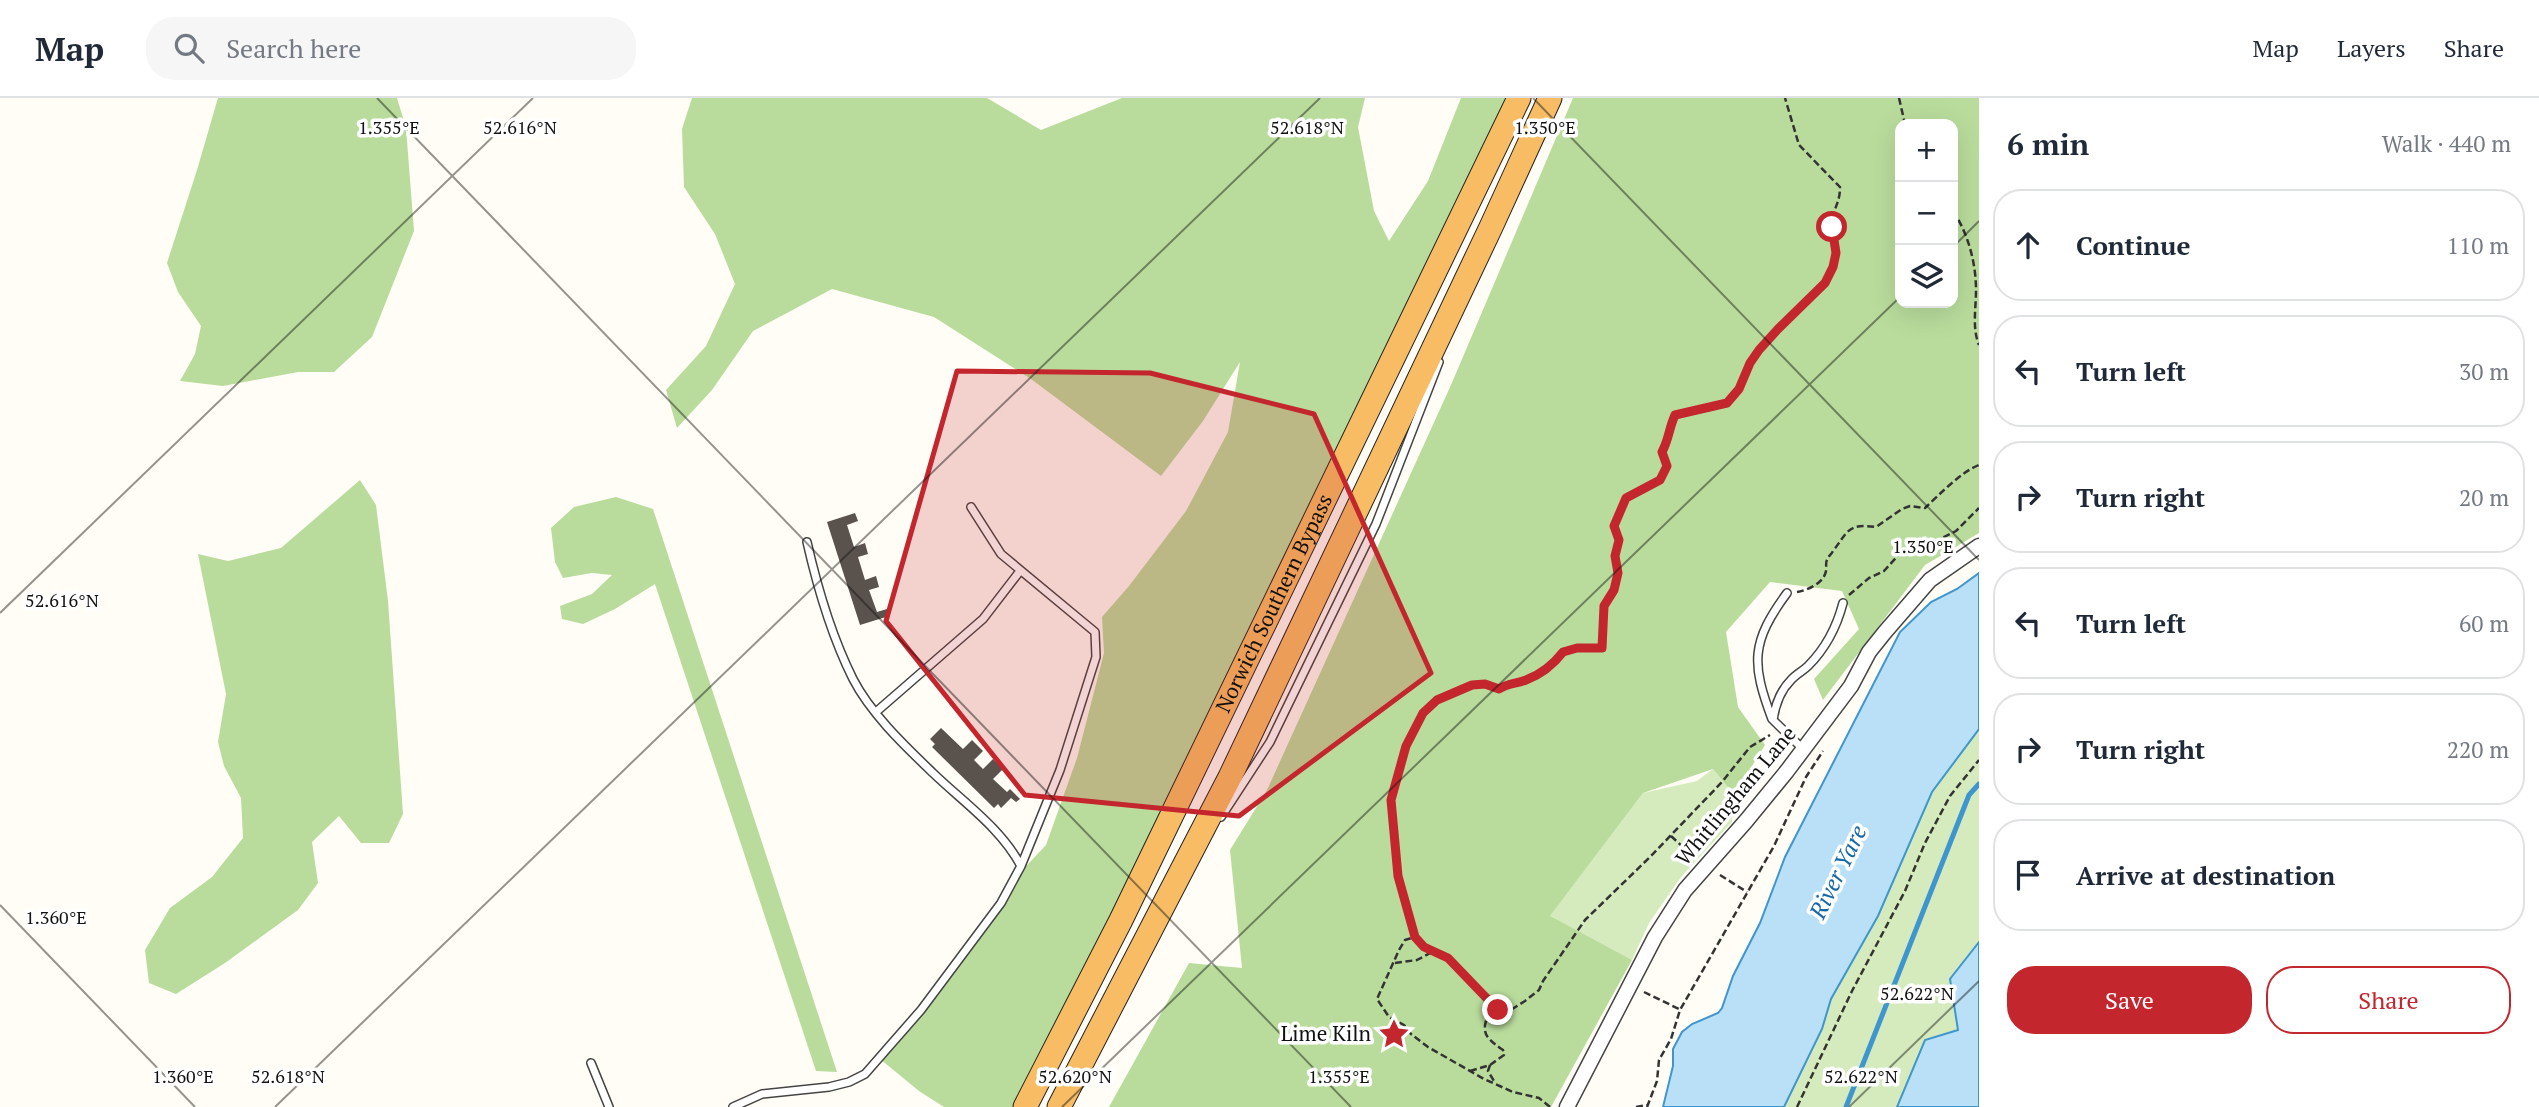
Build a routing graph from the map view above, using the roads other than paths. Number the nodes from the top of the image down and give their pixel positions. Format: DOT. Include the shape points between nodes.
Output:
graph roads {
  1 [pos="1519,98"];
  2 [pos="1550,98"];
  3 [pos="1491,227"];
  4 [pos="1446,345"];
  5 [pos="1441,358"];
  6 [pos="971,507"];
  7 [pos="807,542"];
  8 [pos="1979,546"];
  9 [pos="1020,571"];
  10 [pos="1787,593"];
  11 [pos="1843,603"];
  12 [pos="876,712"];
  13 [pos="1773,720"];
  14 [pos="1804,750"];
  15 [pos="1021,866"];
  16 [pos="1175,883"];
  17 [pos="590,1063"];
  18 [pos="609,1107"];
  19 [pos="733,1107"];
  20 [pos="1025,1107"];
  21 [pos="1059,1107"];
  22 [pos="1567,1107"];
  1 -- 20 [label="highway, Norwich Southern Bypass" via="1121,920"];
  2 -- 3 [label="highway, Norwich Southern Bypass"];
  3 -- 4 [label="lane"];
  3 -- 16 [label="highway, Norwich Southern Bypass" via="1230,777"];
  5 -- 16 [label="lane" via="1376,524 1270,742"];
  6 -- 9 [label="lane" via="1001,554"];
  7 -- 12 [label="lane" via="854,681"];
  8 -- 14 [label="street, Whitlingham Lane" via="1930,580 1885,632"];
  9 -- 12 [label="lane" via="984,619"];
  9 -- 15 [label="lane" via="1096,632 1096,657 1060,769"];
  10 -- 13 [label="lane" via="1760,637 1757,663"];
  11 -- 13 [label="lane" via="1826,643 1789,681"];
  12 -- 15 [label="lane" via="996,831"];
  13 -- 14 [label="lane"];
  14 -- 22 [label="street, Whitlingham Lane" via="1685,890"];
  15 -- 19 [label="lane" via="1001,903 905,1030 865,1074 829,1087 762,1094"];
  16 -- 21 [label="highway, Norwich Southern Bypass"];
  17 -- 18 [label="lane"];
}
